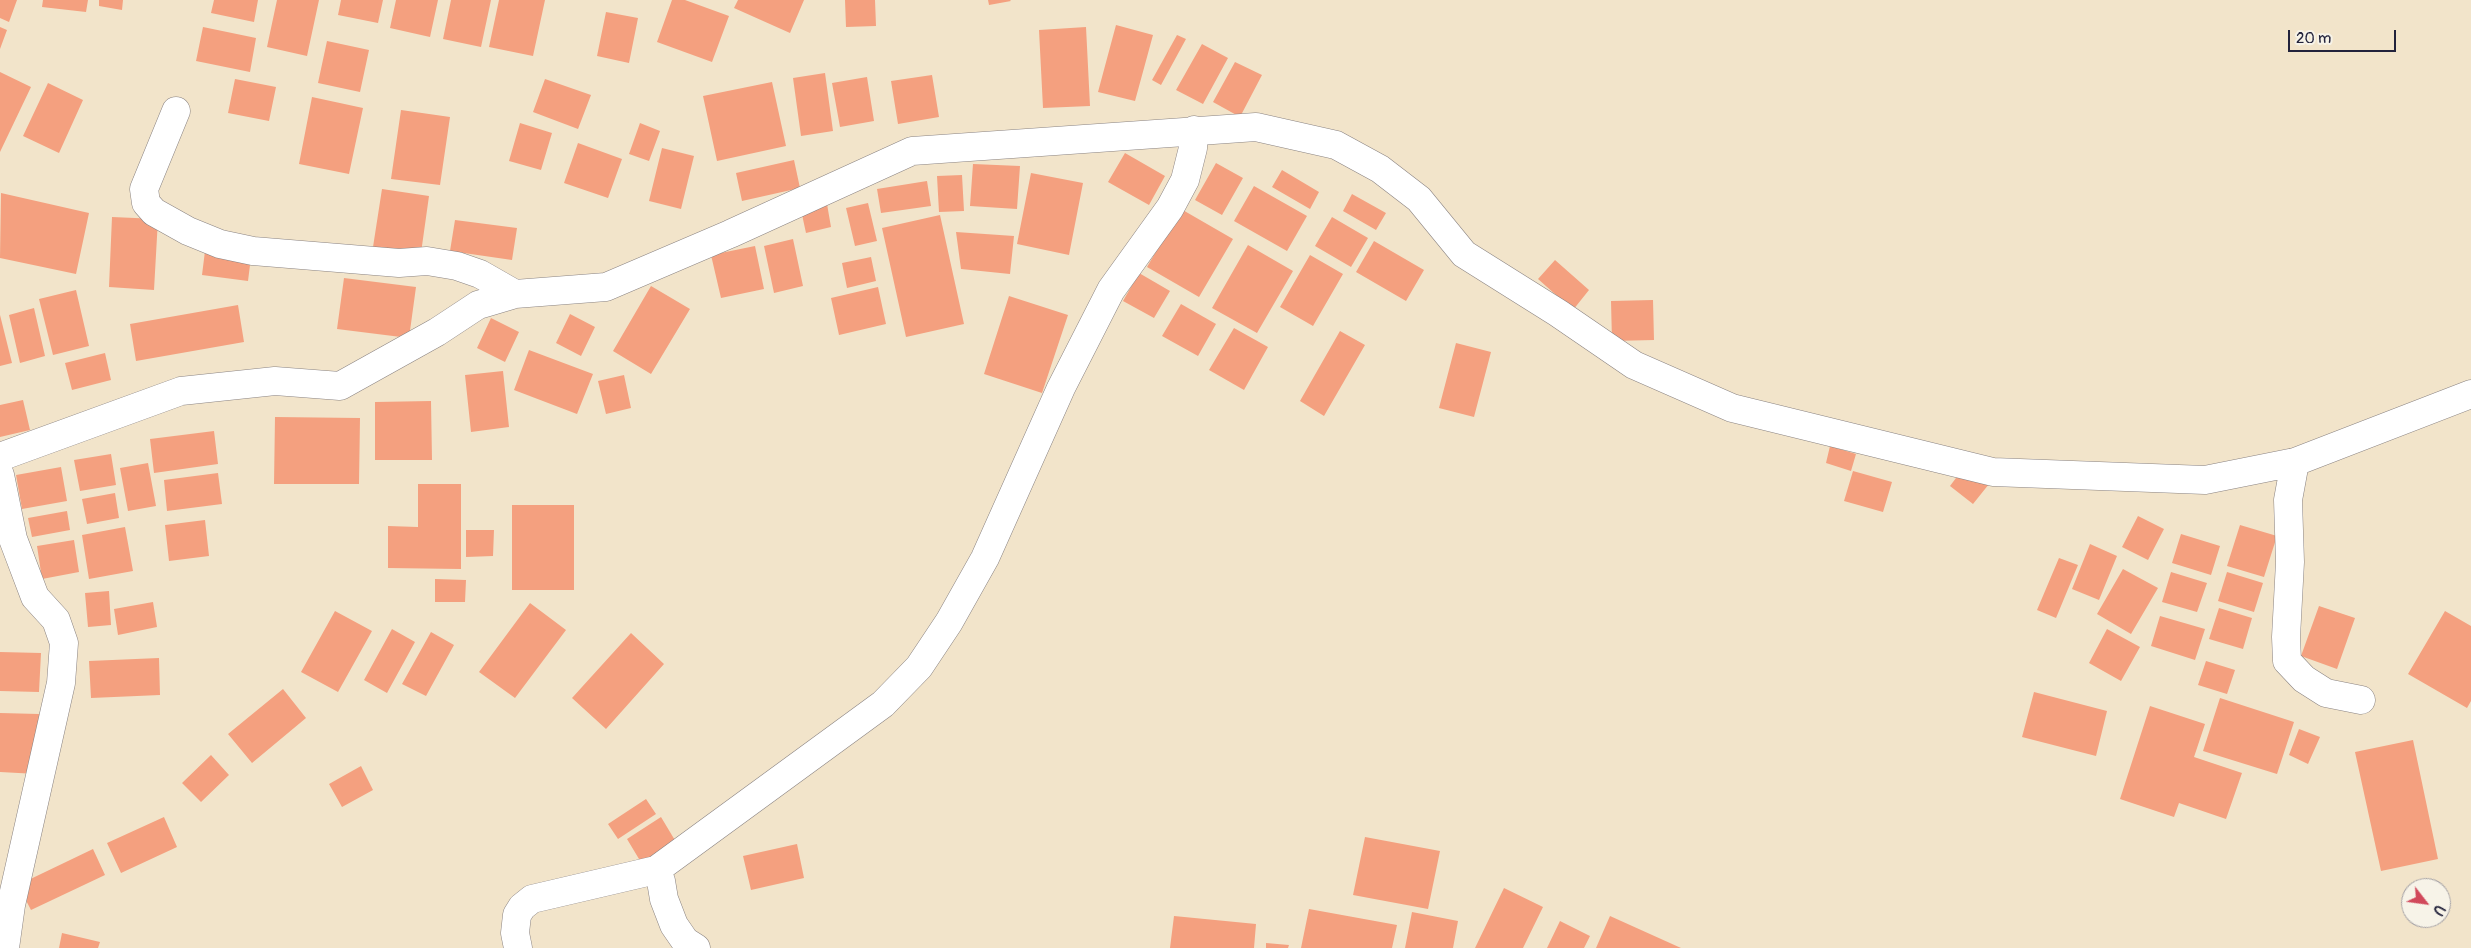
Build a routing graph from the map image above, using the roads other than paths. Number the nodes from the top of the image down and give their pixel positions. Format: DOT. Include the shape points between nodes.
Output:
graph roads {
  1 [pos="176,111"];
  2 [pos="1194,130"];
  3 [pos="514,294"];
  4 [pos="2471,394"];
  5 [pos="0,457"];
  6 [pos="2295,462"];
  7 [pos="0,475"];
  8 [pos="2361,700"];
  9 [pos="656,870"];
  10 [pos="5,948"];
  11 [pos="518,948"];
  12 [pos="696,948"];
  1 -- 3 [label="street" via="144,189 146,203 154,212 188,231 220,244 253,251 400,263 427,261 457,266 480,274"];
  2 -- 3 [label="street" via="912,151 606,287"];
  2 -- 6 [label="street" via="1256,127 1336,146 1380,169 1419,199 1464,254 1634,365 1732,408 1993,472 2205,480"];
  2 -- 9 [label="street" via="1185,180 1170,208 1111,290 1061,388 985,558 919,667 883,704"];
  3 -- 5 [label="street" via="478,305 437,332 340,386 276,381 181,391"];
  4 -- 6 [label="street"];
  6 -- 8 [label="street" via="2288,500 2287,661 2304,679 2326,693"];
  7 -- 10 [label="street" via="13,539 35,597 56,620 64,643 61,683 11,905"];
  9 -- 11 [label="street" via="532,899 517,916 515,933"];
  9 -- 12 [label="street" via="674,925 685,941"];
}
